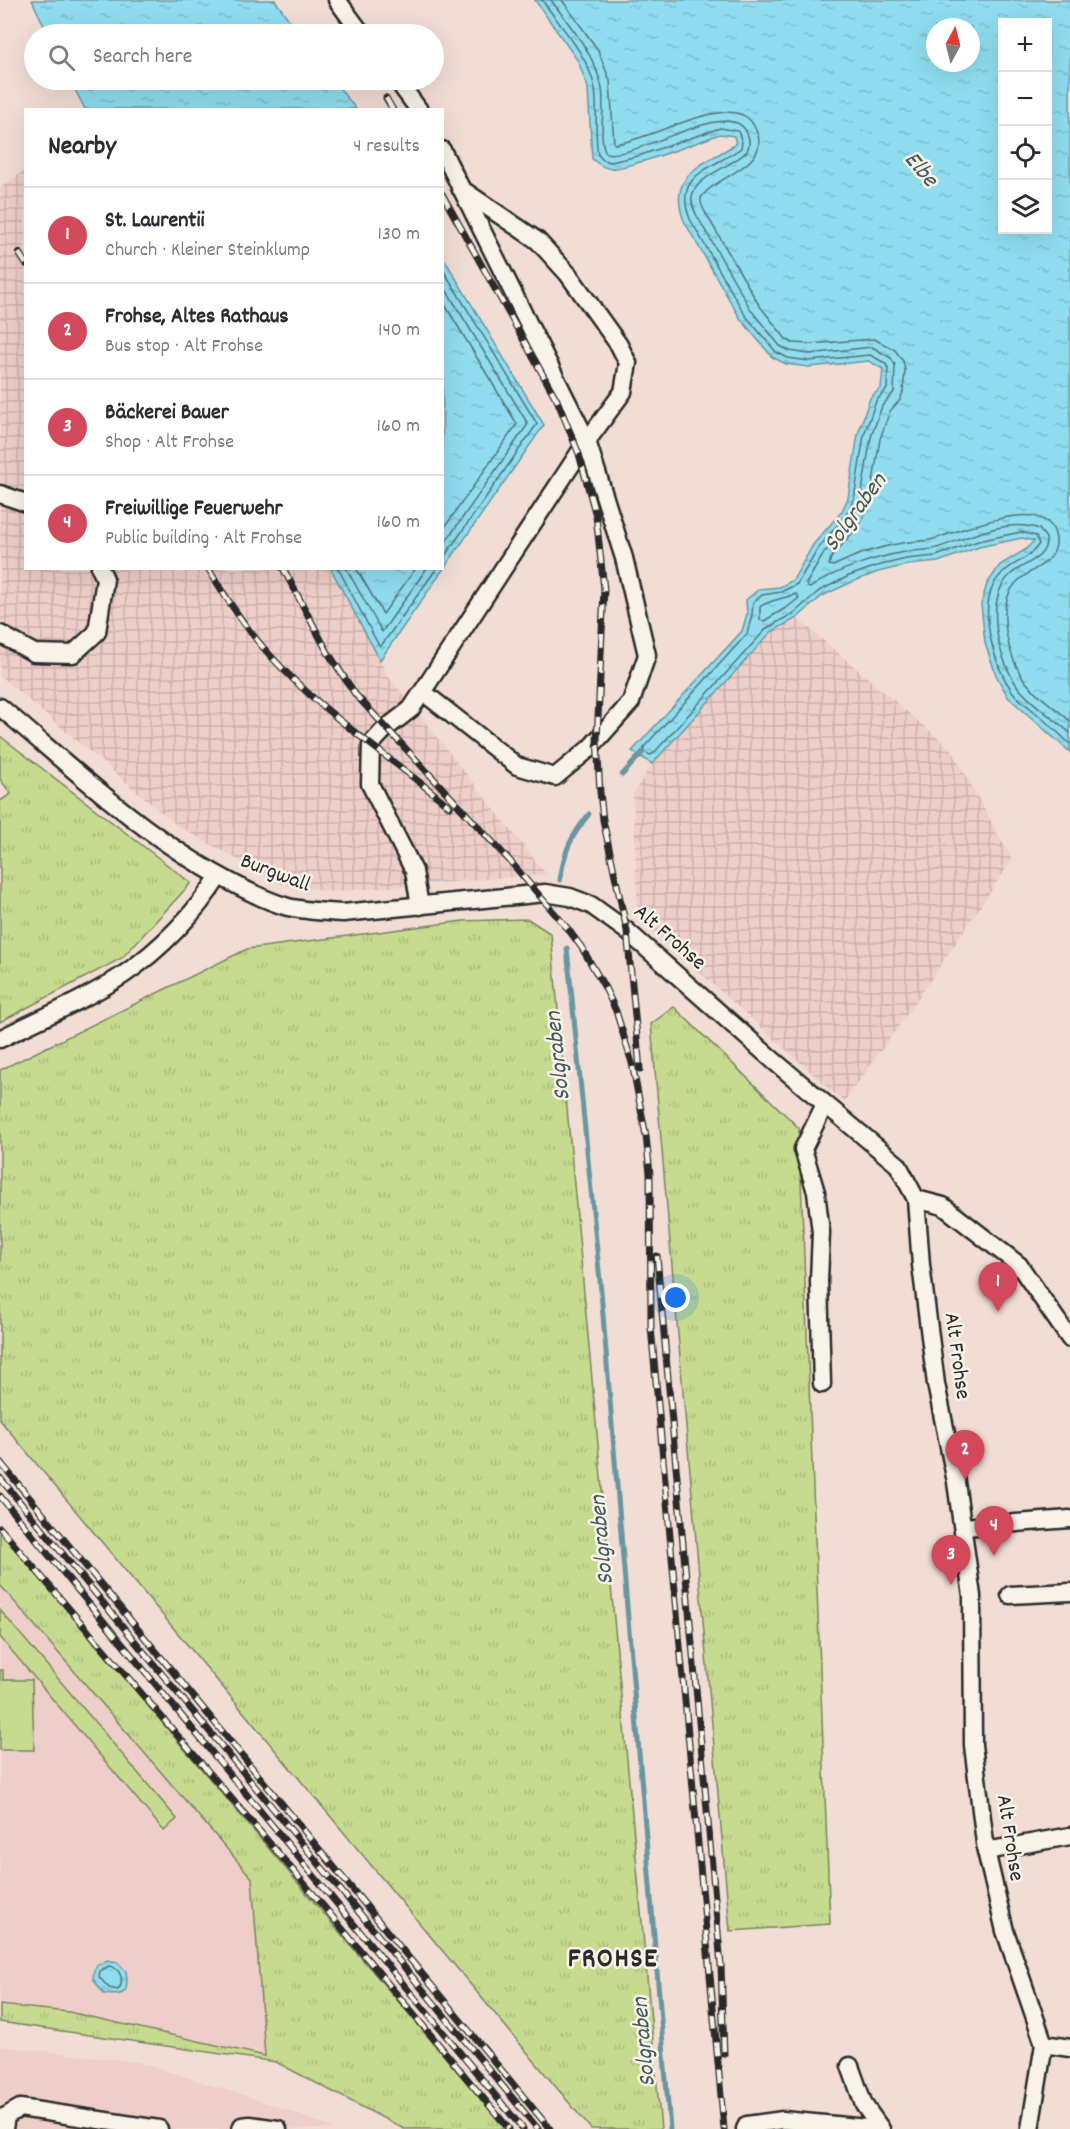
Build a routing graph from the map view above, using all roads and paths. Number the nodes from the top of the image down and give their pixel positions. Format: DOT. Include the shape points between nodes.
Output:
graph roads {
  1 [pos="337,0"];
  2 [pos="355,24"];
  3 [pos="404,90"];
  4 [pos="418,108"];
  5 [pos="444,154"];
  6 [pos="460,188"];
  7 [pos="587,441"];
  8 [pos="0,494"];
  9 [pos="24,502"];
  10 [pos="101,570"];
  11 [pos="0,634"];
  12 [pos="423,692"];
  13 [pos="0,707"];
  14 [pos="219,876"];
  15 [pos="591,905"];
  16 [pos="420,906"];
  17 [pos="0,1039"];
  18 [pos="825,1104"];
  19 [pos="916,1199"];
  20 [pos="1070,1339"];
  21 [pos="822,1384"];
  22 [pos="1070,1519"];
  23 [pos="963,1527"];
  24 [pos="1070,1592"];
  25 [pos="1010,1595"];
  26 [pos="1070,1836"];
  27 [pos="986,1851"];
  28 [pos="1044,2044"];
  29 [pos="1070,2048"];
  30 [pos="850,2066"];
  31 [pos="4,2129"];
  32 [pos="159,2129"];
  33 [pos="241,2129"];
  34 [pos="278,2129"];
  35 [pos="745,2129"];
  36 [pos="879,2129"];
  37 [pos="1030,2129"];
  1 -- 2 [label="street"];
  3 -- 4 [label="street"];
  5 -- 6 [label="street"];
  6 -- 7 [label="street"];
  6 -- 7 [label="street" via="538,241 568,274 619,345 628,363 623,392"];
  7 -- 12 [label="street"];
  7 -- 12 [label="street" via="624,558 646,655 632,702 590,748 555,777 517,766"];
  8 -- 9 [label="street"];
  10 -- 11 [label="street" via="105,579 97,632 73,654 34,653"];
  12 -- 16 [label="street" via="411,709 371,744 370,784 414,872"];
  13 -- 14 [label="street, Burgwall" via="138,822"];
  14 -- 16 [label="street, Burgwall" via="251,893 313,912"];
  14 -- 17 [label="street" via="158,948 123,975"];
  15 -- 16 [label="street, Burgwall" via="545,893"];
  15 -- 18 [label="street, Alt Frohse" via="627,931"];
  18 -- 19 [label="street, Alt Frohse" via="898,1165"];
  18 -- 21 [label="street" via="803,1149 816,1192 821,1232"];
  19 -- 20 [label="street" via="943,1206 1019,1265"];
  19 -- 23 [label="street, Alt Frohse" via="936,1384"];
  22 -- 23 [label="street"];
  23 -- 27 [label="street, Alt Frohse" via="972,1596 973,1745"];
  24 -- 25 [label="street"];
  26 -- 27 [label="street"];
  27 -- 28 [label="street, Alt Frohse" via="1005,1931"];
  28 -- 29 [label="street"];
  28 -- 37 [label="street, Alt Frohse"];
  30 -- 36 [label="street" via="864,2104"];
  31 -- 32 [label="street" via="6,2116 20,2108"];
  33 -- 34 [label="street" via="250,2125"];
  35 -- 36 [label="street" via="747,2125 783,2120"];
}
